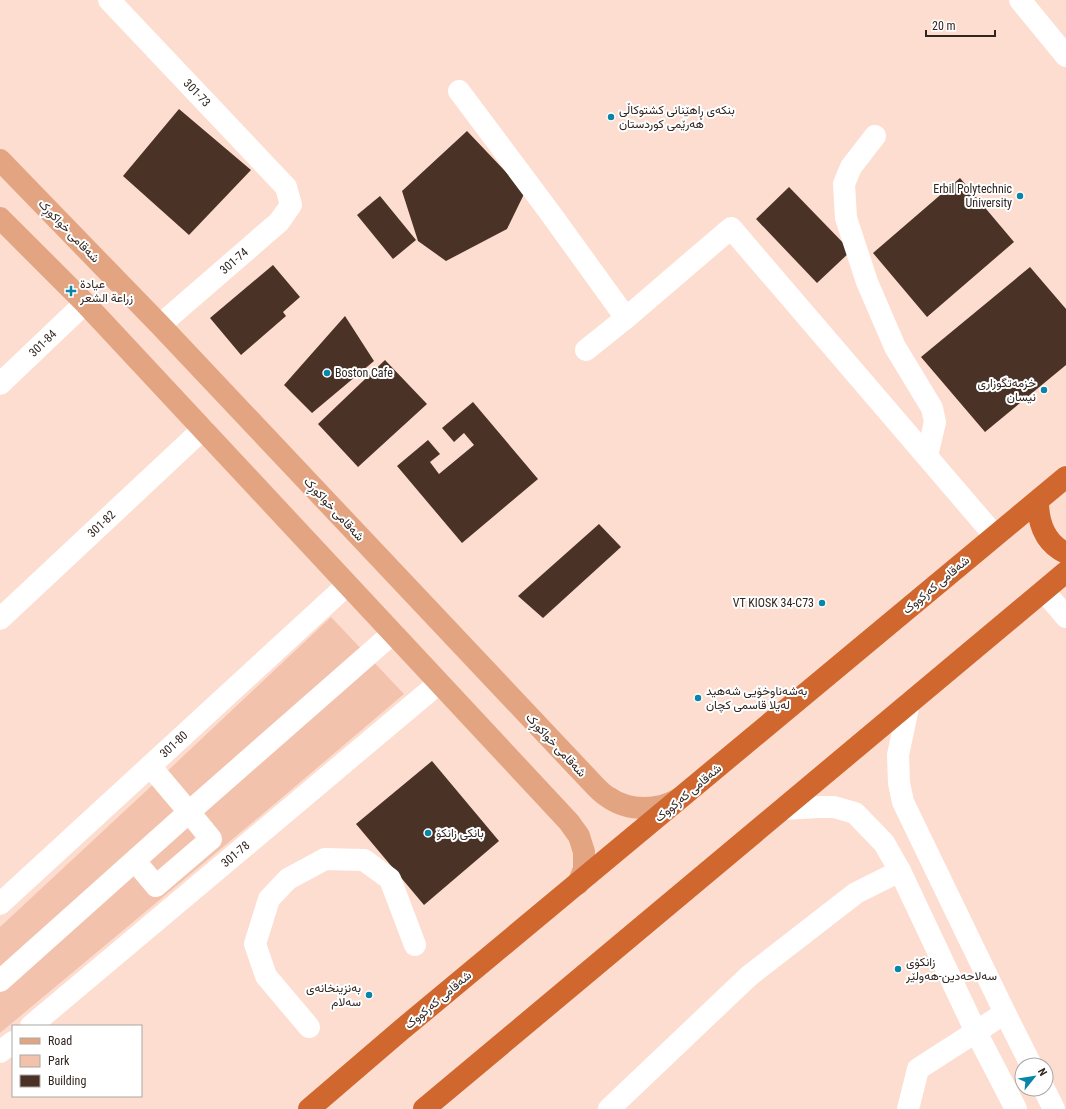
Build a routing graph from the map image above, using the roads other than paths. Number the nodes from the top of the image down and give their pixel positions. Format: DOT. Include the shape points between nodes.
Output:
graph roads {
  1 [pos="109,0"];
  2 [pos="1020,0"];
  3 [pos="1066,56"];
  4 [pos="459,91"];
  5 [pos="876,136"];
  6 [pos="0,160"];
  7 [pos="286,187"];
  8 [pos="0,218"];
  9 [pos="85,303"];
  10 [pos="626,318"];
  11 [pos="160,325"];
  12 [pos="586,350"];
  13 [pos="0,384"];
  14 [pos="203,429"];
  15 [pos="926,456"];
  16 [pos="1066,477"];
  17 [pos="1038,501"];
  18 [pos="995,536"];
  19 [pos="1066,552"];
  20 [pos="1066,572"];
  21 [pos="347,585"];
  22 [pos="1044,591"];
  23 [pos="1066,617"];
  24 [pos="0,619"];
  25 [pos="393,633"];
  26 [pos="439,683"];
  27 [pos="909,703"];
  28 [pos="150,766"];
  29 [pos="688,793"];
  30 [pos="783,809"];
  31 [pos="189,812"];
  32 [pos="135,861"];
  33 [pos="900,871"];
  34 [pos="578,884"];
  35 [pos="0,904"];
  36 [pos="415,945"];
  37 [pos="979,959"];
  38 [pos="949,975"];
  39 [pos="0,981"];
  40 [pos="1005,1013"];
  41 [pos="32,1025"];
  42 [pos="309,1027"];
  43 [pos="976,1032"];
  44 [pos="12,1043"];
  45 [pos="0,1052"];
  46 [pos="1027,1057"];
  47 [pos="1048,1097"];
  48 [pos="309,1109"];
  49 [pos="424,1109"];
  50 [pos="608,1109"];
  51 [pos="908,1109"];
  52 [pos="1016,1109"];
  53 [pos="1054,1109"];
  1 -- 7 [label="street, 301-73"];
  2 -- 3 [label="street"];
  4 -- 10 [label="street"];
  5 -- 15 [label="street" via="850,167 844,184 846,218 867,282 895,347 932,408 935,422"];
  6 -- 11 [label="main road, شەقامی خواکوڕک"];
  7 -- 11 [label="street, 301-74" via="291,205 279,222"];
  8 -- 9 [label="main road"];
  9 -- 13 [label="street, 301-84"];
  9 -- 14 [label="main road"];
  10 -- 12 [label="street"];
  10 -- 15 [label="street" via="731,228"];
  11 -- 29 [label="main road, شەقامی خواکوڕک" via="596,788 624,805 641,808 673,802"];
  14 -- 21 [label="main road"];
  14 -- 24 [label="street, 301-82"];
  15 -- 18 [label="street"];
  16 -- 17 [label="highway, شەقامی کەرکووک"];
  17 -- 18 [label="highway, شەقامی کەرکووک"];
  17 -- 19 [label="highway" via="1038,512 1044,532 1056,547"];
  18 -- 29 [label="highway, شەقامی کەرکووک"];
  20 -- 22 [label="highway"];
  21 -- 25 [label="main road"];
  21 -- 28 [label="street, 301-80"];
  22 -- 23 [label="street"];
  22 -- 27 [label="highway"];
  25 -- 26 [label="main road"];
  25 -- 31 [label="street"];
  26 -- 34 [label="main road" via="569,822 579,836 584,852 584,869"];
  26 -- 41 [label="street, 301-78"];
  27 -- 30 [label="highway"];
  27 -- 37 [label="street" via="898,755 899,783 904,802"];
  28 -- 31 [label="street"];
  28 -- 35 [label="street, 301-80"];
  29 -- 34 [label="highway, شەقامی کەرکووک"];
  30 -- 33 [label="street" via="834,807 855,813 884,842"];
  30 -- 49 [label="highway"];
  31 -- 32 [label="street"];
  31 -- 32 [label="street" via="211,839 156,886"];
  32 -- 39 [label="street"];
  33 -- 38 [label="street"];
  33 -- 50 [label="street" via="856,893 749,976"];
  34 -- 48 [label="highway, شەقامی کەرکووک"];
  36 -- 42 [label="street" via="390,879 364,860 325,859 288,879 269,899 255,944 266,976"];
  37 -- 38 [label="street"];
  37 -- 40 [label="street"];
  38 -- 43 [label="street"];
  40 -- 43 [label="street"];
  40 -- 46 [label="street"];
  43 -- 51 [label="street" via="918,1069"];
  43 -- 52 [label="street"];
  44 -- 45 [label="street"];
  47 -- 53 [label="street"];
}
